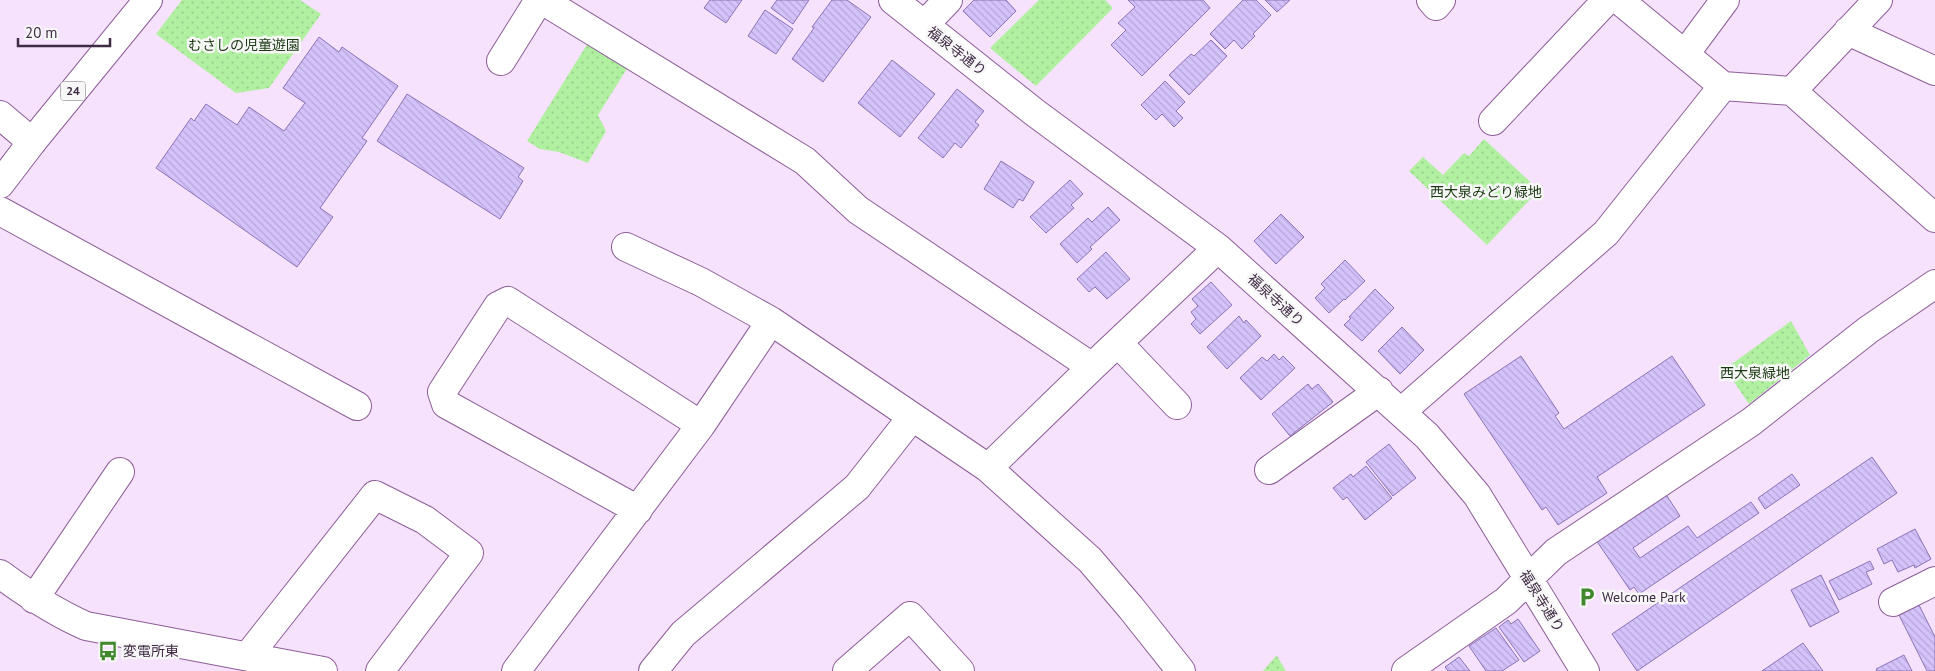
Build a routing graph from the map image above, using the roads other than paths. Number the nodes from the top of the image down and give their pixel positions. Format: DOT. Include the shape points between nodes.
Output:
graph roads {
  1 [pos="148,0"];
  2 [pos="540,0"];
  3 [pos="893,0"];
  4 [pos="948,0"];
  5 [pos="1431,0"];
  6 [pos="1442,0"];
  7 [pos="1607,0"];
  8 [pos="1619,0"];
  9 [pos="1725,0"];
  10 [pos="1878,0"];
  11 [pos="924,25"];
  12 [pos="1848,31"];
  13 [pos="1685,54"];
  14 [pos="502,61"];
  15 [pos="1935,70"];
  16 [pos="1723,86"];
  17 [pos="1792,91"];
  18 [pos="0,114"];
  19 [pos="1492,120"];
  20 [pos="32,142"];
  21 [pos="0,184"];
  22 [pos="0,211"];
  23 [pos="1935,218"];
  24 [pos="626,248"];
  25 [pos="1218,248"];
  26 [pos="1935,284"];
  27 [pos="771,321"];
  28 [pos="1118,343"];
  29 [pos="1092,367"];
  30 [pos="1379,391"];
  31 [pos="1177,405"];
  32 [pos="357,406"];
  33 [pos="1402,412"];
  34 [pos="912,417"];
  35 [pos="701,424"];
  36 [pos="988,468"];
  37 [pos="1269,470"];
  38 [pos="120,472"];
  39 [pos="638,510"];
  40 [pos="0,574"];
  41 [pos="1529,578"];
  42 [pos="1935,581"];
  43 [pos="34,600"];
  44 [pos="1893,602"];
  45 [pos="248,656"];
  46 [pos="323,671"];
  47 [pos="380,671"];
  48 [pos="516,671"];
  49 [pos="653,671"];
  50 [pos="847,671"];
  51 [pos="960,671"];
  52 [pos="1181,671"];
  53 [pos="1406,671"];
  54 [pos="1585,671"];
  1 -- 20 [label="street, 24"];
  2 -- 14 [label="street"];
  2 -- 29 [label="street" via="805,161 858,210"];
  3 -- 11 [label="street, 福泉寺通り"];
  4 -- 11 [label="street"];
  5 -- 6 [label="street" via="1436,6"];
  7 -- 19 [label="street"];
  8 -- 13 [label="street"];
  9 -- 13 [label="street"];
  10 -- 12 [label="street"];
  11 -- 25 [label="street, 福泉寺通り" via="1034,112"];
  12 -- 15 [label="street"];
  12 -- 17 [label="street"];
  13 -- 16 [label="street"];
  16 -- 17 [label="street"];
  16 -- 33 [label="street" via="1606,233"];
  17 -- 23 [label="street"];
  18 -- 20 [label="street"];
  20 -- 21 [label="street, 24"];
  22 -- 32 [label="street"];
  24 -- 27 [label="street" via="701,282"];
  25 -- 28 [label="street"];
  25 -- 30 [label="street, 福泉寺通り"];
  26 -- 41 [label="street" via="1868,330 1751,422 1556,552"];
  27 -- 34 [label="street"];
  27 -- 35 [label="street"];
  28 -- 29 [label="street"];
  28 -- 31 [label="street"];
  29 -- 36 [label="street"];
  30 -- 33 [label="street, 福泉寺通り"];
  30 -- 37 [label="street"];
  33 -- 41 [label="street, 福泉寺通り" via="1441,450 1477,495"];
  34 -- 36 [label="street"];
  34 -- 49 [label="street" via="857,487 683,634"];
  35 -- 39 [label="street"];
  35 -- 39 [label="street" via="508,301 498,306 442,392 446,404"];
  36 -- 52 [label="street" via="1090,560"];
  38 -- 43 [label="street"];
  39 -- 48 [label="street"];
  40 -- 43 [label="street"];
  41 -- 53 [label="street" via="1506,602"];
  41 -- 54 [label="street, 福泉寺通り"];
  42 -- 44 [label="street"];
  43 -- 45 [label="street" via="86,626"];
  45 -- 46 [label="street"];
  45 -- 47 [label="street" via="374,495 424,520 469,553"];
  50 -- 51 [label="street" via="910,616"];
}
